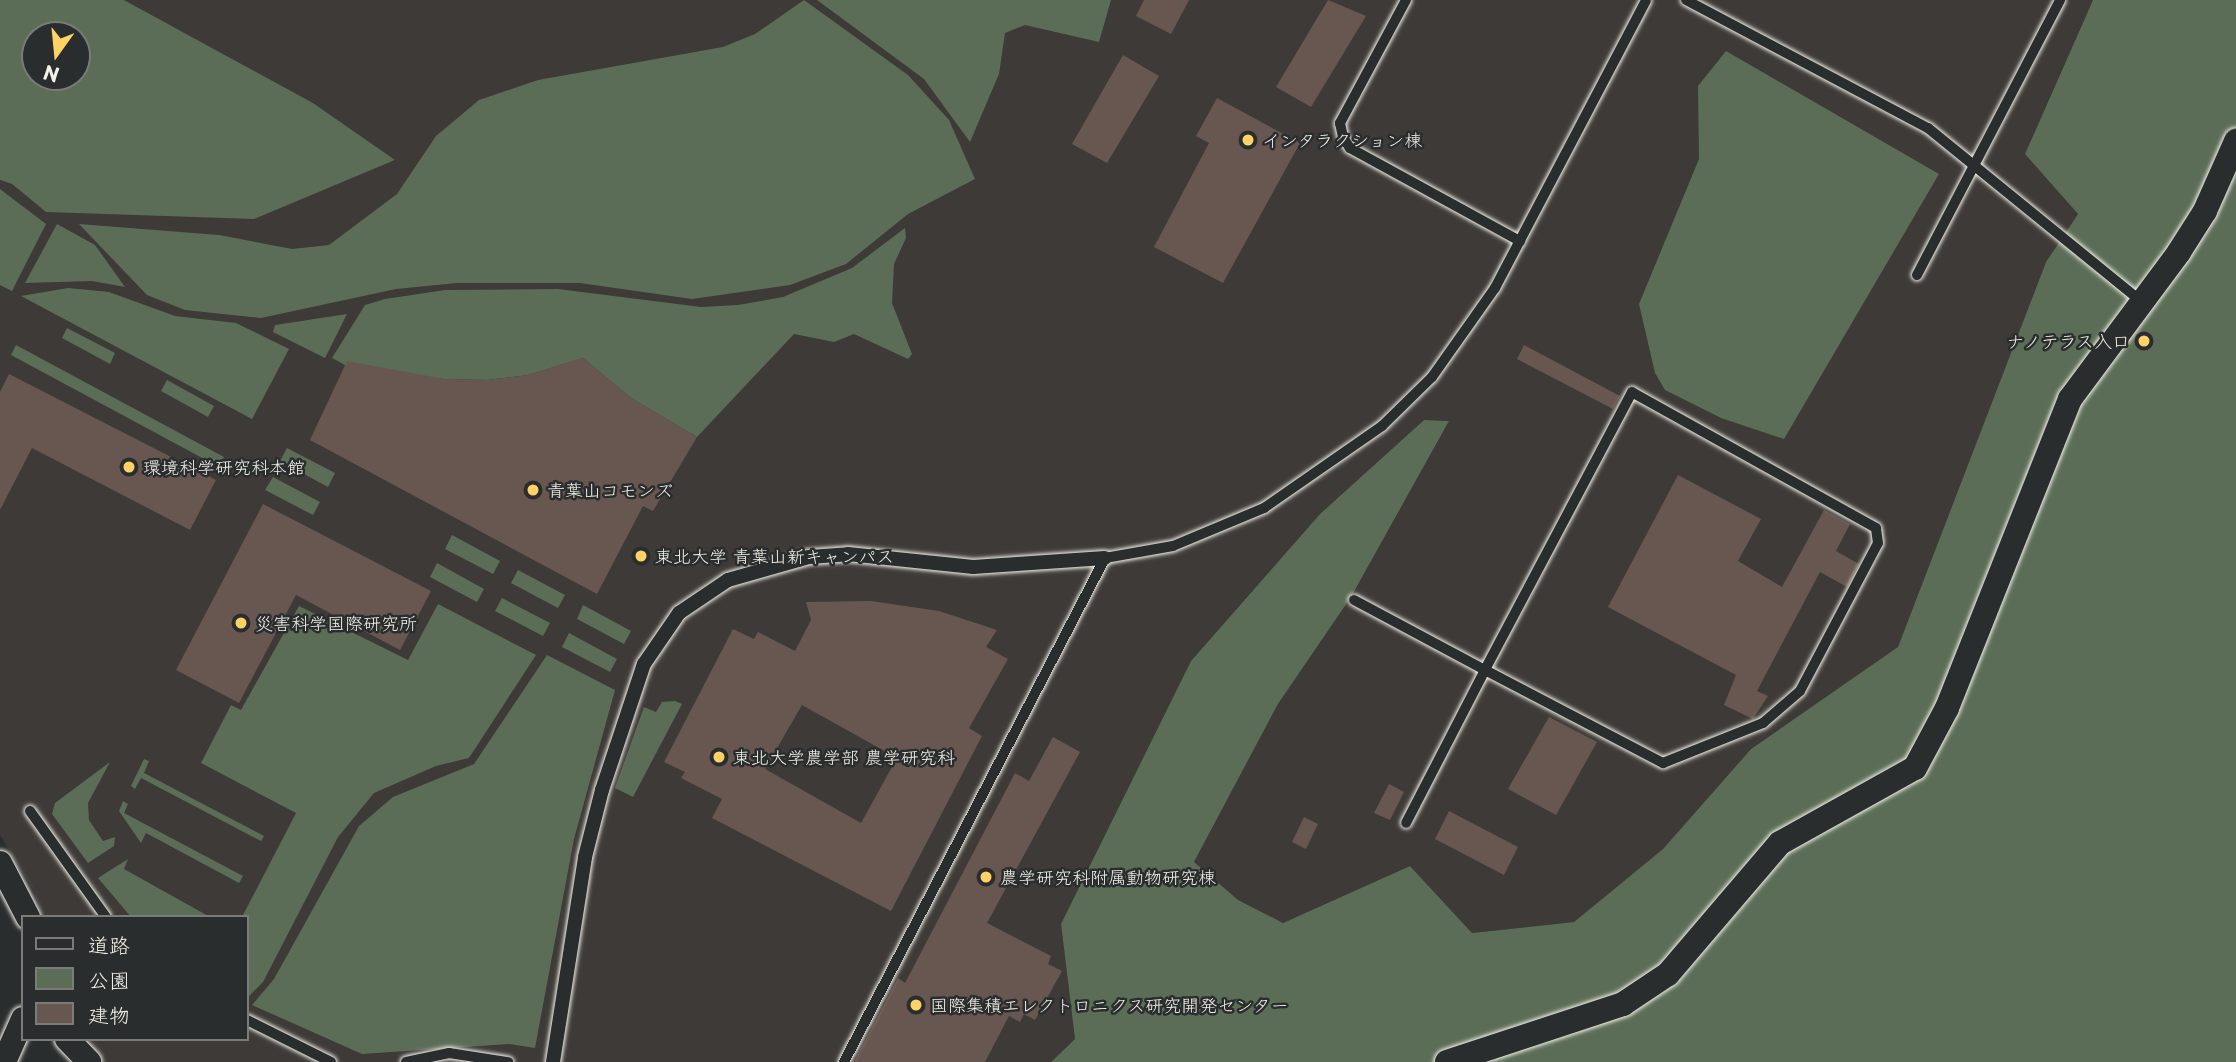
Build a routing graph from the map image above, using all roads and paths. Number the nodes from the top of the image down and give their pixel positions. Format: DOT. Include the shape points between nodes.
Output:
graph roads {
  1 [pos="1405,0"];
  2 [pos="1646,0"];
  3 [pos="1686,0"];
  4 [pos="2060,0"];
  5 [pos="2236,141"];
  6 [pos="1975,165"];
  7 [pos="1520,241"];
  8 [pos="1917,275"];
  9 [pos="2142,302"];
  10 [pos="1105,558"];
  11 [pos="1354,600"];
  12 [pos="1485,670"];
  13 [pos="30,811"];
  14 [pos="1406,822"];
  15 [pos="0,863"];
  16 [pos="27,915"];
  17 [pos="105,915"];
  18 [pos="248,1020"];
  19 [pos="21,1024"];
  20 [pos="69,1041"];
  21 [pos="4,1062"];
  22 [pos="89,1062"];
  23 [pos="331,1062"];
  24 [pos="406,1062"];
  25 [pos="508,1062"];
  26 [pos="553,1062"];
  27 [pos="844,1062"];
  28 [pos="1447,1062"];
  1 -- 7 [label="lane" via="1340,123 1343,137 1350,148"];
  2 -- 7 [label="lane"];
  3 -- 6 [label="lane" via="1928,128"];
  4 -- 6 [label="lane"];
  5 -- 9 [label="street" via="2205,211"];
  6 -- 8 [label="lane"];
  6 -- 9 [label="lane"];
  7 -- 10 [label="lane" via="1472,324 1432,377 1326,469 1215,531 1173,546"];
  9 -- 28 [label="street" via="2070,399 1947,708 1915,768 1780,843 1668,974 1623,1004"];
  10 -- 26 [label="street" via="973,567 848,554 809,557 728,580 679,613 644,664 602,790 585,857"];
  10 -- 27 [label="lane"];
  11 -- 12 [label="lane"];
  12 -- 12 [label="lane" via="1663,763 1763,723 1800,691 1878,543 1876,528 1632,392"];
  12 -- 14 [label="lane"];
  13 -- 17 [label="lane"];
  15 -- 16 [label="street"];
  18 -- 23 [label="lane"];
  19 -- 21 [label="street"];
  20 -- 22 [label="street"];
  24 -- 25 [label="lane" via="449,1053"];
}
